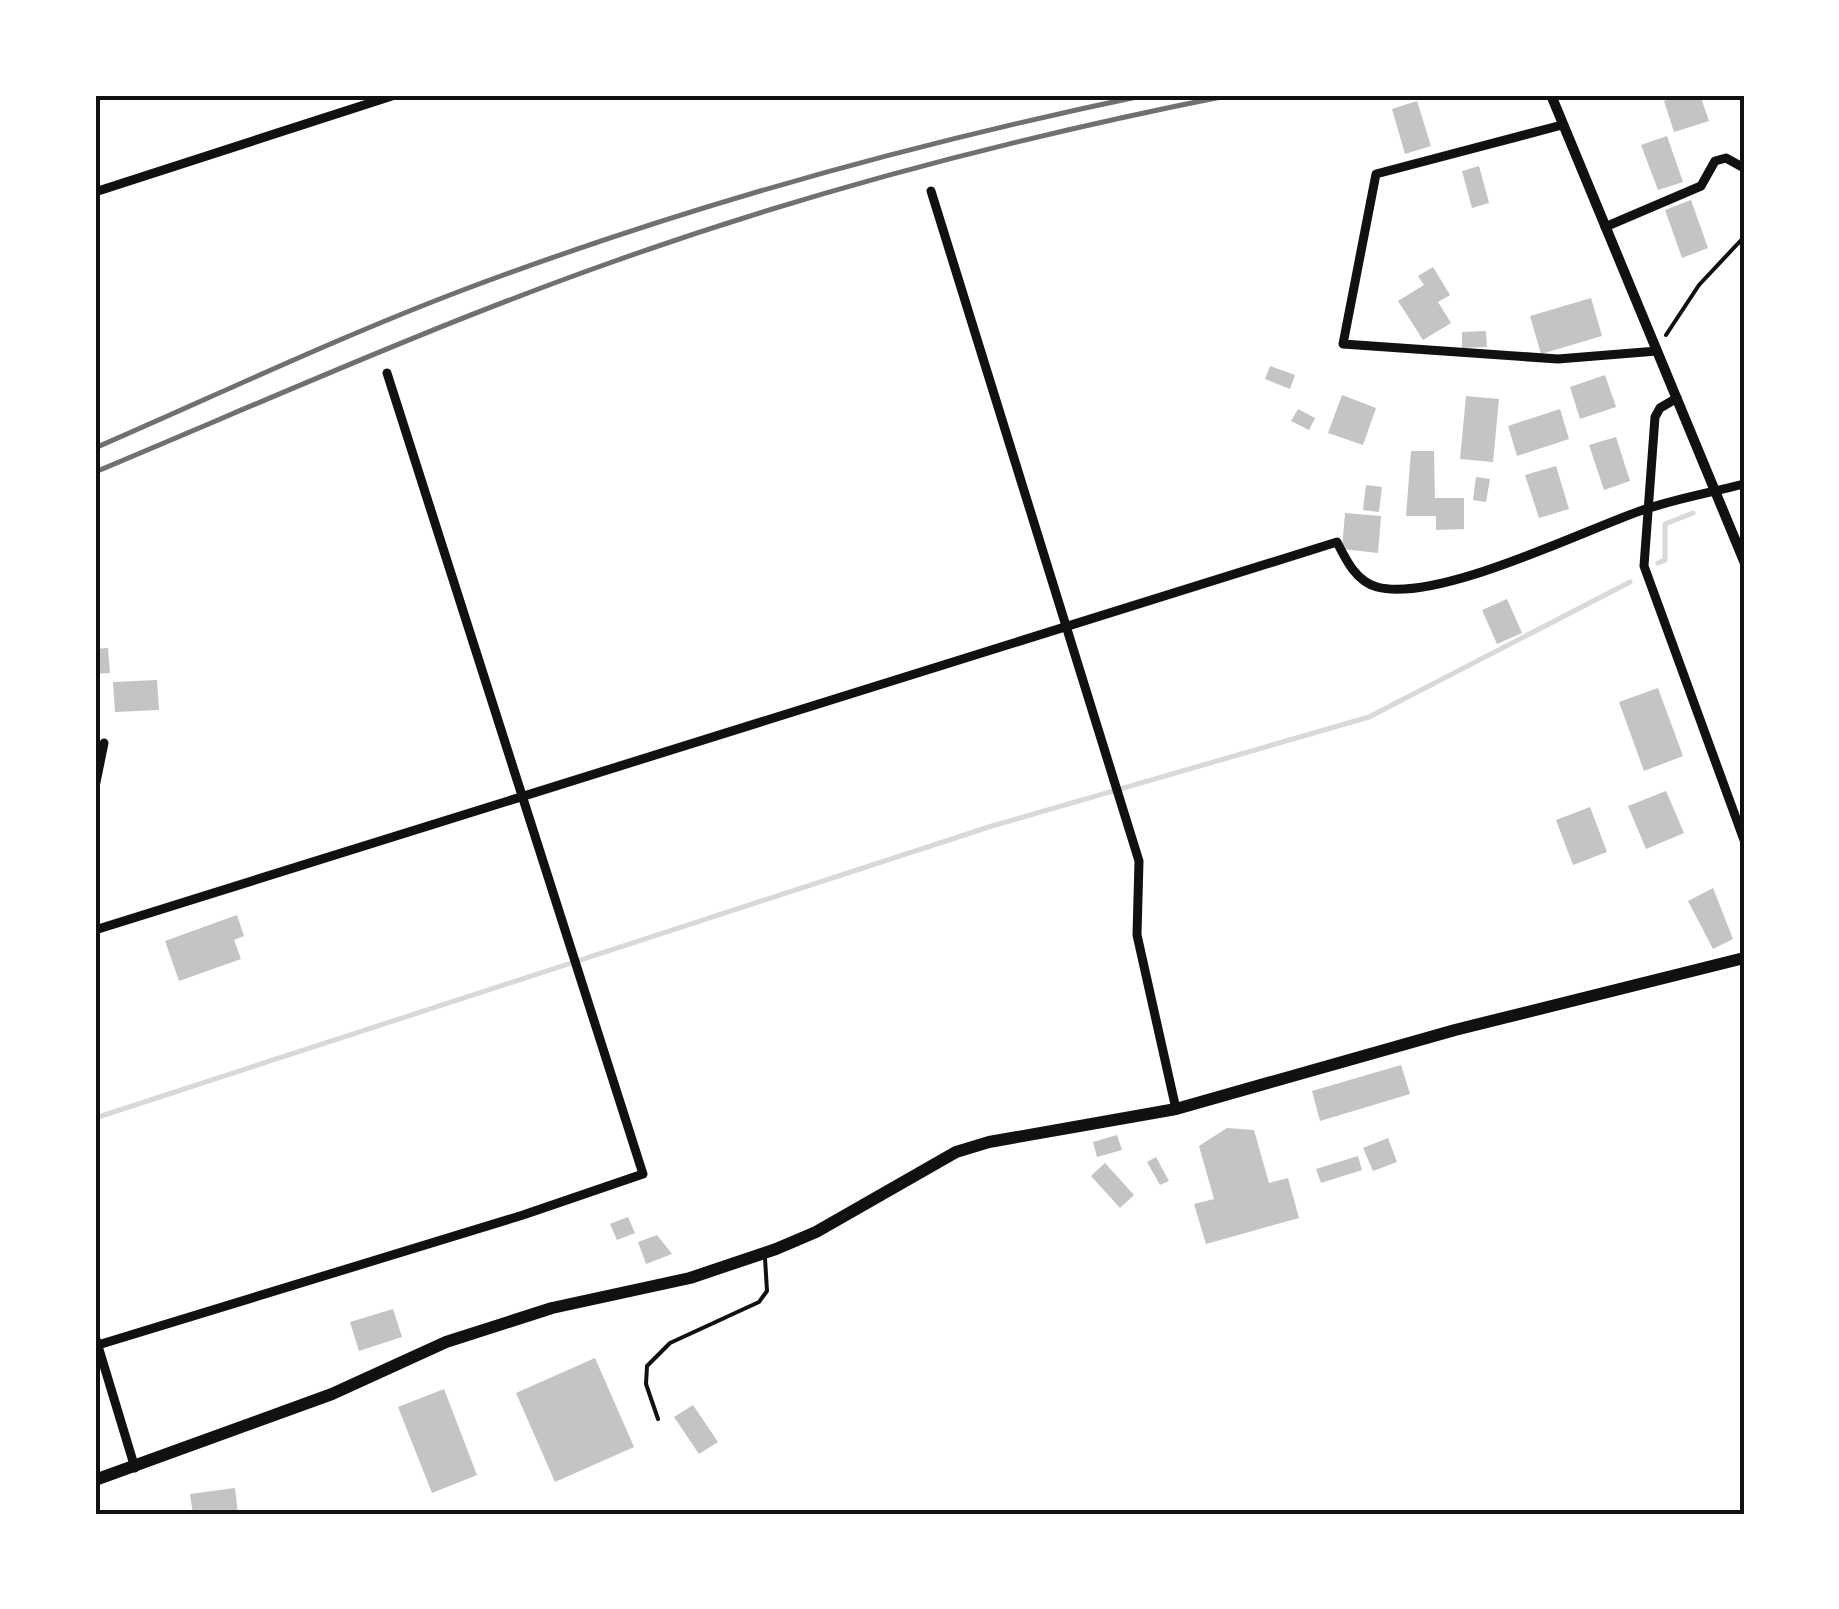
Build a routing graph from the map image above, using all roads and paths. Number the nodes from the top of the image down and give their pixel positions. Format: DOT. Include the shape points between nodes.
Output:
graph roads {
  1 [pos="395,95"];
  2 [pos="1551,95"];
  3 [pos="1562,125"];
  4 [pos="1744,168"];
  5 [pos="930,191"];
  6 [pos="95,192"];
  7 [pos="1605,227"];
  8 [pos="1744,237"];
  9 [pos="1655,346"];
  10 [pos="387,373"];
  11 [pos="1677,398"];
  12 [pos="1744,484"];
  13 [pos="1715,490"];
  14 [pos="1646,509"];
  15 [pos="1744,560"];
  16 [pos="1066,625"];
  17 [pos="104,743"];
  18 [pos="95,787"];
  19 [pos="524,796"];
  20 [pos="1744,840"];
  21 [pos="95,930"];
  22 [pos="1744,958"];
  23 [pos="1176,1109"];
  24 [pos="764,1253"];
  25 [pos="96,1340"];
  26 [pos="658,1418"];
  27 [pos="135,1468"];
  28 [pos="95,1480"];
  1 -- 6 [label="street"];
  2 -- 3 [label="street"];
  3 -- 7 [label="street"];
  3 -- 9 [label="street" via="1376,174 1343,344 1558,359"];
  4 -- 7 [label="street" via="1720,159 1702,186"];
  5 -- 16 [label="street"];
  7 -- 9 [label="street"];
  8 -- 9 [label="path"];
  9 -- 11 [label="street"];
  10 -- 19 [label="street"];
  11 -- 13 [label="street"];
  11 -- 14 [label="street" via="1655,418"];
  12 -- 13 [label="street"];
  13 -- 14 [label="street"];
  13 -- 15 [label="street"];
  14 -- 16 [label="street" via="1518,562 1405,588 1374,587 1350,569 1337,542"];
  14 -- 20 [label="street" via="1644,566"];
  16 -- 19 [label="street"];
  16 -- 23 [label="street" via="1139,860 1136,935"];
  17 -- 18 [label="street"];
  19 -- 21 [label="street"];
  19 -- 25 [label="street" via="644,1174"];
  22 -- 23 [label="main road"];
  23 -- 24 [label="main road" via="956,1152 816,1232"];
  24 -- 26 [label="lane" via="769,1273 759,1302 670,1342 647,1366"];
  24 -- 27 [label="main road" via="446,1342 332,1394"];
  25 -- 27 [label="street"];
  27 -- 28 [label="main road"];
}
